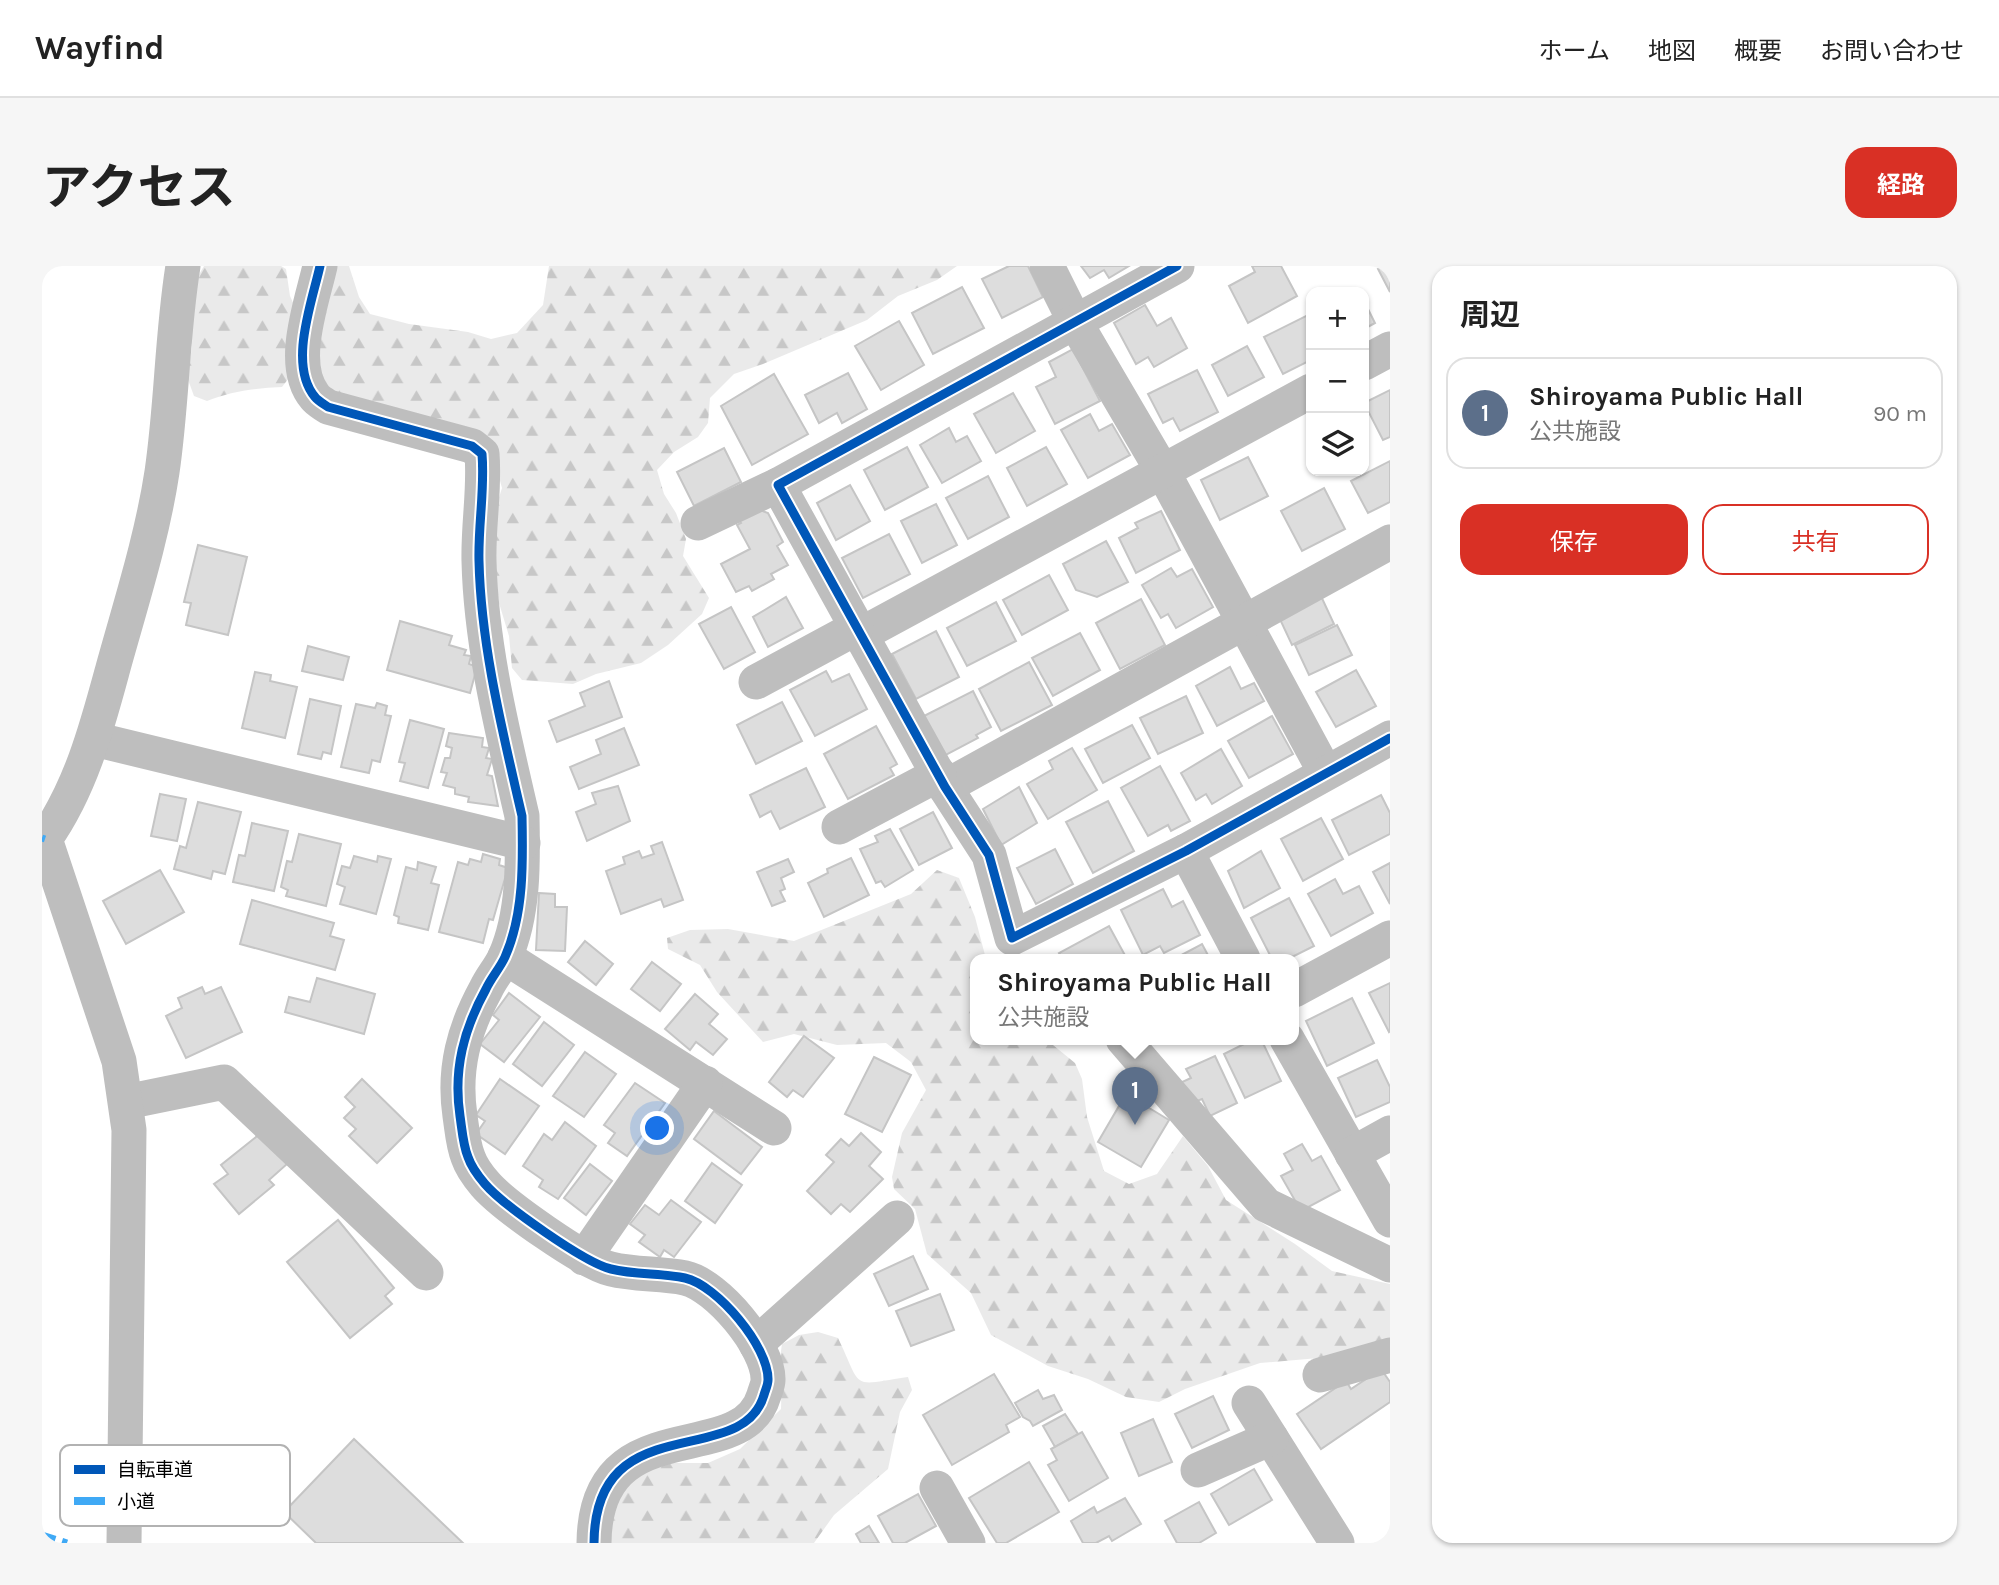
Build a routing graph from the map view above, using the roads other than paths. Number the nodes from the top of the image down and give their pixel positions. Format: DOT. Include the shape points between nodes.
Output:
graph roads {
  1 [pos="183,266"];
  2 [pos="320,266"];
  3 [pos="1047,266"];
  4 [pos="1177,266"];
  5 [pos="1075,322"];
  6 [pos="1390,349"];
  7 [pos="1369,360"];
  8 [pos="1306,394"];
  9 [pos="1163,472"];
  10 [pos="778,485"];
  11 [pos="698,523"];
  12 [pos="1390,542"];
  13 [pos="1244,624"];
  14 [pos="858,631"];
  15 [pos="756,682"];
  16 [pos="1390,738"];
  17 [pos="94,739"];
  18 [pos="1325,772"];
  19 [pos="942,781"];
  20 [pos="839,827"];
  21 [pos="523,843"];
  22 [pos="1186,851"];
  23 [pos="1390,938"];
  24 [pos="1015,948"];
  25 [pos="1240,954"];
  26 [pos="505,957"];
  27 [pos="1299,987"];
  28 [pos="1128,1045"];
  29 [pos="1290,1045"];
  30 [pos="705,1083"];
  31 [pos="126,1102"];
  32 [pos="774,1128"];
  33 [pos="1390,1133"];
  34 [pos="1352,1154"];
  35 [pos="897,1218"];
  36 [pos="1390,1220"];
  37 [pos="584,1258"];
  38 [pos="1390,1265"];
  39 [pos="426,1273"];
  40 [pos="756,1344"];
  41 [pos="1390,1355"];
  42 [pos="1320,1375"];
  43 [pos="1249,1403"];
  44 [pos="1271,1438"];
  45 [pos="125,1445"];
  46 [pos="1198,1470"];
  47 [pos="937,1488"];
  48 [pos="958,1539"];
  49 [pos="594,1543"];
  50 [pos="1337,1543"];
  1 -- 17 [label="street" via="154,518"];
  2 -- 21 [label="street" via="302,360 315,397 328,407 472,446 482,454 479,562 486,638 522,816"];
  3 -- 5 [label="street"];
  4 -- 5 [label="street"];
  5 -- 9 [label="street"];
  5 -- 10 [label="street"];
  6 -- 7 [label="street"];
  8 -- 9 [label="street"];
  9 -- 13 [label="street"];
  9 -- 14 [label="street"];
  10 -- 11 [label="street"];
  10 -- 14 [label="street"];
  12 -- 13 [label="street"];
  13 -- 18 [label="street"];
  13 -- 19 [label="street"];
  14 -- 15 [label="street"];
  14 -- 19 [label="street"];
  16 -- 18 [label="street"];
  17 -- 21 [label="street"];
  17 -- 31 [label="street" via="74,788 44,839 119,1061"];
  18 -- 22 [label="street"];
  19 -- 20 [label="street"];
  19 -- 24 [label="street" via="989,855"];
  21 -- 26 [label="street" via="516,922"];
  22 -- 24 [label="street"];
  22 -- 25 [label="street"];
  23 -- 27 [label="street"];
  26 -- 30 [label="street"];
  26 -- 37 [label="street" via="467,1028 458,1062 457,1097 467,1156 500,1199"];
  28 -- 38 [label="street" via="1266,1205"];
  29 -- 34 [label="street"];
  30 -- 32 [label="street"];
  30 -- 37 [label="street"];
  31 -- 39 [label="street" via="224,1082"];
  31 -- 45 [label="street"];
  33 -- 34 [label="street"];
  34 -- 36 [label="street"];
  35 -- 40 [label="street"];
  37 -- 40 [label="street" via="610,1269 702,1285 734,1313"];
  40 -- 49 [label="street" via="768,1380 752,1416 734,1429 655,1449 625,1464 606,1488"];
  41 -- 42 [label="street"];
  43 -- 44 [label="street"];
  44 -- 46 [label="street"];
  44 -- 50 [label="street"];
  47 -- 48 [label="street"];
}
